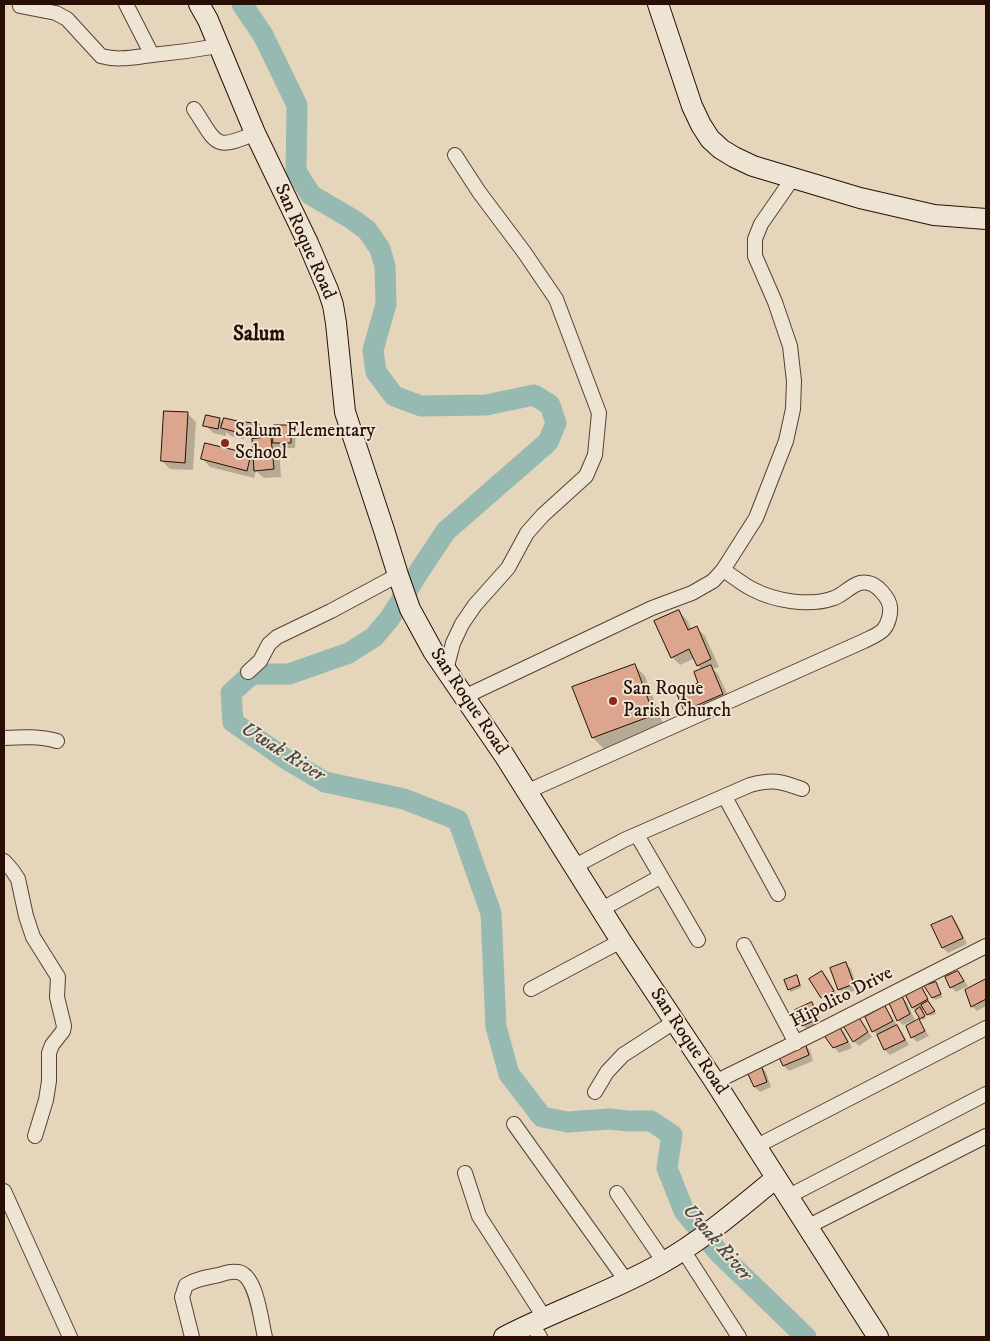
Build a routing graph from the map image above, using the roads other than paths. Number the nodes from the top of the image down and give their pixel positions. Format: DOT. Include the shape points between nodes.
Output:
graph roads {
  1 [pos="126,4"];
  2 [pos="199,4"];
  3 [pos="658,4"];
  4 [pos="20,6"];
  5 [pos="218,46"];
  6 [pos="152,55"];
  7 [pos="194,109"];
  8 [pos="255,133"];
  9 [pos="455,155"];
  10 [pos="793,178"];
  11 [pos="986,219"];
  12 [pos="723,570"];
  13 [pos="400,582"];
  14 [pos="446,670"];
  15 [pos="248,672"];
  16 [pos="464,697"];
  17 [pos="4,738"];
  18 [pos="58,741"];
  19 [pos="802,789"];
  20 [pos="526,792"];
  21 [pos="725,797"];
  22 [pos="637,835"];
  23 [pos="4,861"];
  24 [pos="575,866"];
  25 [pos="660,877"];
  26 [pos="778,894"];
  27 [pos="602,909"];
  28 [pos="698,940"];
  29 [pos="621,941"];
  30 [pos="744,945"];
  31 [pos="986,946"];
  32 [pos="531,989"];
  33 [pos="674,1022"];
  34 [pos="986,1028"];
  35 [pos="796,1043"];
  36 [pos="715,1082"];
  37 [pos="595,1092"];
  38 [pos="986,1094"];
  39 [pos="514,1124"];
  40 [pos="35,1136"];
  41 [pos="986,1136"];
  42 [pos="756,1147"];
  43 [pos="465,1172"];
  44 [pos="775,1179"];
  45 [pos="4,1191"];
  46 [pos="617,1193"];
  47 [pos="787,1197"];
  48 [pos="808,1227"];
  49 [pos="699,1239"];
  50 [pos="664,1262"];
  51 [pos="627,1282"];
  52 [pos="538,1326"];
  53 [pos="70,1337"];
  54 [pos="192,1337"];
  55 [pos="265,1337"];
  56 [pos="504,1337"];
  57 [pos="739,1337"];
  58 [pos="878,1337"];
  1 -- 6 [label="street"];
  2 -- 5 [label="street, San Roque Road"];
  3 -- 10 [label="street" via="692,106 710,139 721,149 753,166"];
  4 -- 6 [label="street" via="56,13 67,19 101,56 121,59"];
  5 -- 6 [label="street"];
  5 -- 8 [label="street, San Roque Road"];
  7 -- 8 [label="street" via="219,143"];
  8 -- 13 [label="street, San Roque Road" via="328,290 334,314 345,412"];
  9 -- 14 [label="street" via="556,299 599,413 596,455 586,476 543,515 528,533 508,568 475,605 462,624"];
  10 -- 11 [label="street" via="934,215"];
  10 -- 12 [label="street" via="754,239 761,274 775,302 790,346 794,410 786,441 756,518"];
  12 -- 16 [label="street" via="713,581 692,593 644,612"];
  12 -- 20 [label="street" via="753,589 800,602 834,599 856,585 869,583 884,595 890,607 889,619 883,630 864,641"];
  13 -- 14 [label="street, San Roque Road" via="410,610"];
  13 -- 15 [label="street" via="277,637"];
  14 -- 16 [label="street, San Roque Road"];
  16 -- 20 [label="street, San Roque Road"];
  17 -- 18 [label="street" via="32,737"];
  19 -- 21 [label="street" via="780,781 766,781"];
  20 -- 24 [label="street, San Roque Road"];
  21 -- 22 [label="street"];
  21 -- 26 [label="street"];
  22 -- 24 [label="street"];
  22 -- 25 [label="street"];
  23 -- 40 [label="street" via="18,879 33,937 58,977 57,997 64,1026 49,1053 46,1100"];
  24 -- 27 [label="street, San Roque Road"];
  25 -- 27 [label="street"];
  25 -- 28 [label="street"];
  27 -- 29 [label="street, San Roque Road"];
  29 -- 32 [label="street"];
  29 -- 33 [label="street, San Roque Road"];
  30 -- 35 [label="street"];
  31 -- 35 [label="street, Hipolito Drive"];
  33 -- 36 [label="street, San Roque Road"];
  33 -- 37 [label="street" via="623,1055"];
  34 -- 42 [label="street"];
  35 -- 36 [label="street, Hipolito Drive"];
  36 -- 42 [label="street, San Roque Road"];
  38 -- 47 [label="street"];
  39 -- 51 [label="street"];
  41 -- 48 [label="street"];
  42 -- 44 [label="street, San Roque Road"];
  43 -- 52 [label="street" via="479,1216"];
  44 -- 47 [label="street, San Roque Road"];
  44 -- 49 [label="street"];
  45 -- 53 [label="street"];
  46 -- 50 [label="street"];
  47 -- 48 [label="street, San Roque Road"];
  48 -- 58 [label="street, San Roque Road"];
  49 -- 50 [label="street"];
  49 -- 57 [label="street"];
  50 -- 51 [label="street"];
  51 -- 52 [label="street"];
  52 -- 56 [label="street"];
  54 -- 55 [label="street" via="182,1297 186,1285 195,1280 238,1272 244,1274 253,1286"];
}
